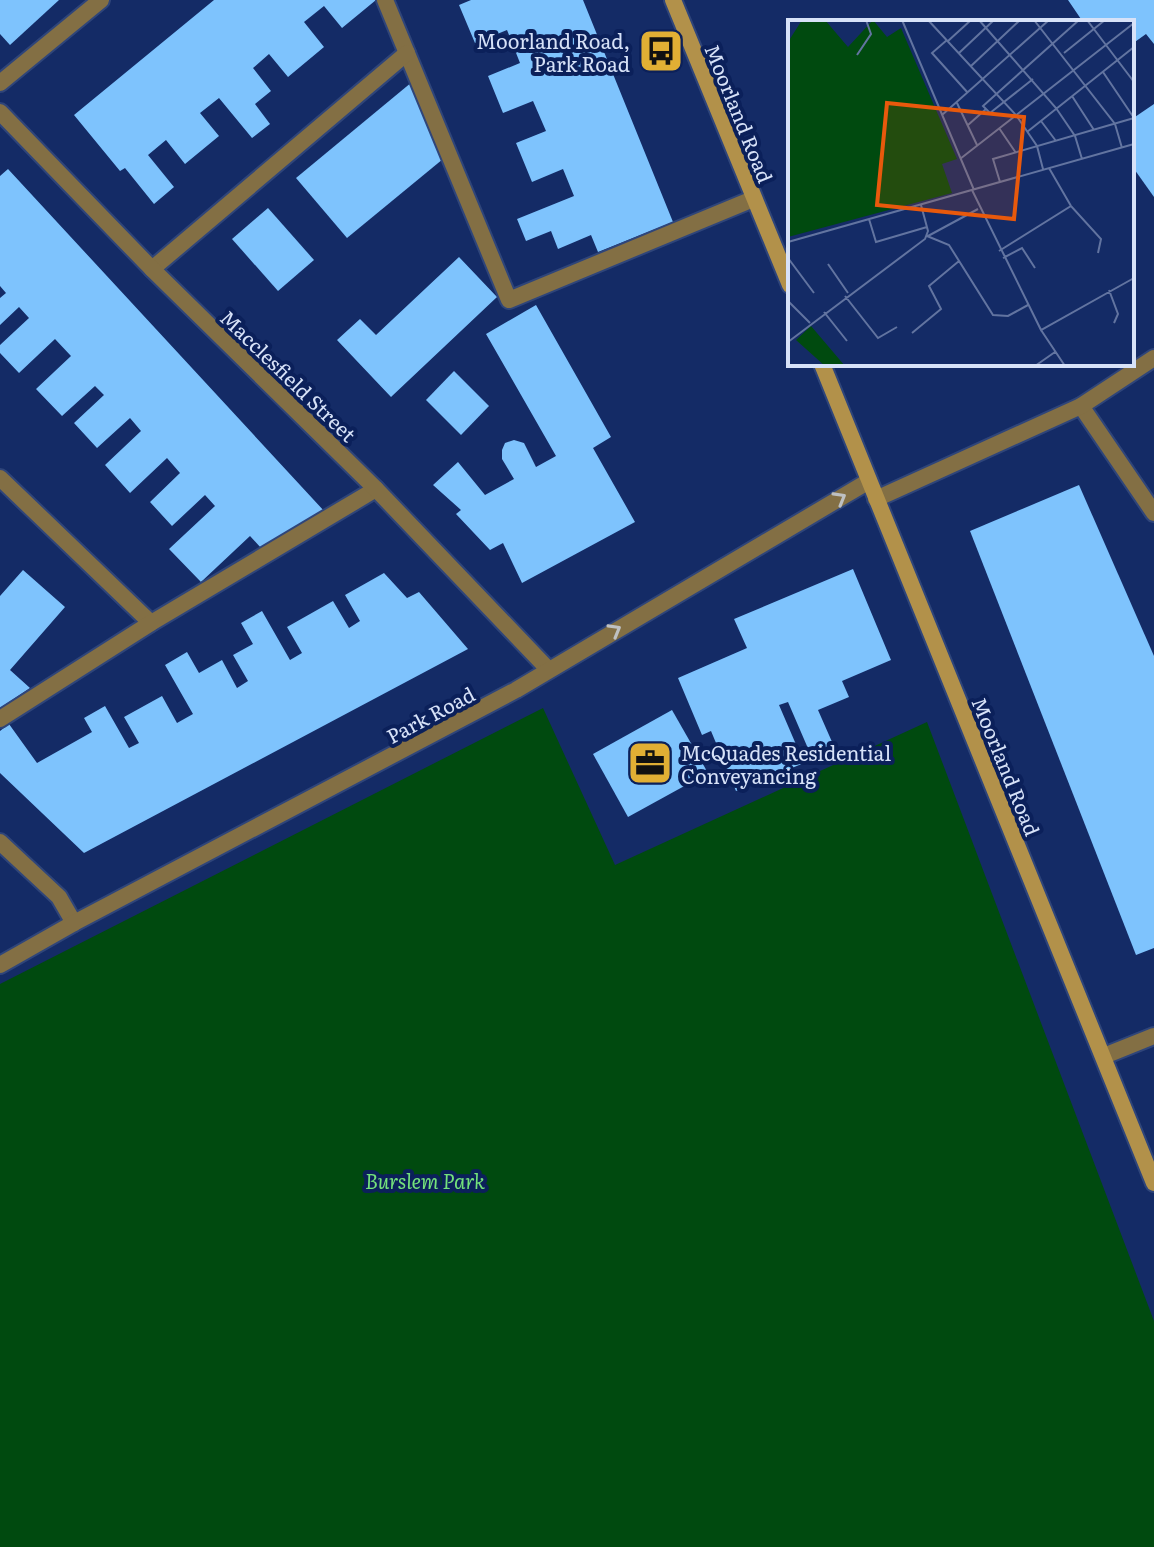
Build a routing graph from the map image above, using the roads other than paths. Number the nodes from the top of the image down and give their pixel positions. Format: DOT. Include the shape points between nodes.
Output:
graph roads {
  1 [pos="101,0"];
  2 [pos="385,0"];
  3 [pos="673,0"];
  4 [pos="407,53"];
  5 [pos="0,83"];
  6 [pos="0,112"];
  7 [pos="753,199"];
  8 [pos="152,269"];
  9 [pos="788,280"];
  10 [pos="1154,358"];
  11 [pos="823,366"];
  12 [pos="1081,406"];
  13 [pos="0,478"];
  14 [pos="869,481"];
  15 [pos="376,489"];
  16 [pos="876,499"];
  17 [pos="1154,513"];
  18 [pos="151,623"];
  19 [pos="548,669"];
  20 [pos="0,719"];
  21 [pos="0,842"];
  22 [pos="74,923"];
  23 [pos="0,965"];
  24 [pos="1154,1036"];
  25 [pos="1104,1056"];
  26 [pos="1154,1183"];
  1 -- 5 [label="street"];
  2 -- 4 [label="street"];
  3 -- 7 [label="main road, Moorland Road"];
  4 -- 7 [label="street" via="509,300"];
  4 -- 8 [label="street"];
  6 -- 8 [label="street, Macclesfield Street"];
  7 -- 9 [label="main road, Moorland Road"];
  8 -- 15 [label="street, Macclesfield Street"];
  10 -- 12 [label="street"];
  11 -- 14 [label="main road, Moorland Road"];
  12 -- 16 [label="street"];
  12 -- 17 [label="street"];
  13 -- 18 [label="street"];
  14 -- 16 [label="main road, Moorland Road"];
  19 -- 14 [label="street, Park Road, one-way"];
  15 -- 18 [label="street"];
  15 -- 19 [label="street, Macclesfield Street"];
  16 -- 25 [label="main road, Moorland Road"];
  18 -- 20 [label="street"];
  19 -- 22 [label="street, Park Road"];
  21 -- 22 [label="street" via="59,897"];
  22 -- 23 [label="street, Park Road"];
  24 -- 25 [label="street"];
  25 -- 26 [label="main road, Moorland Road"];
}
